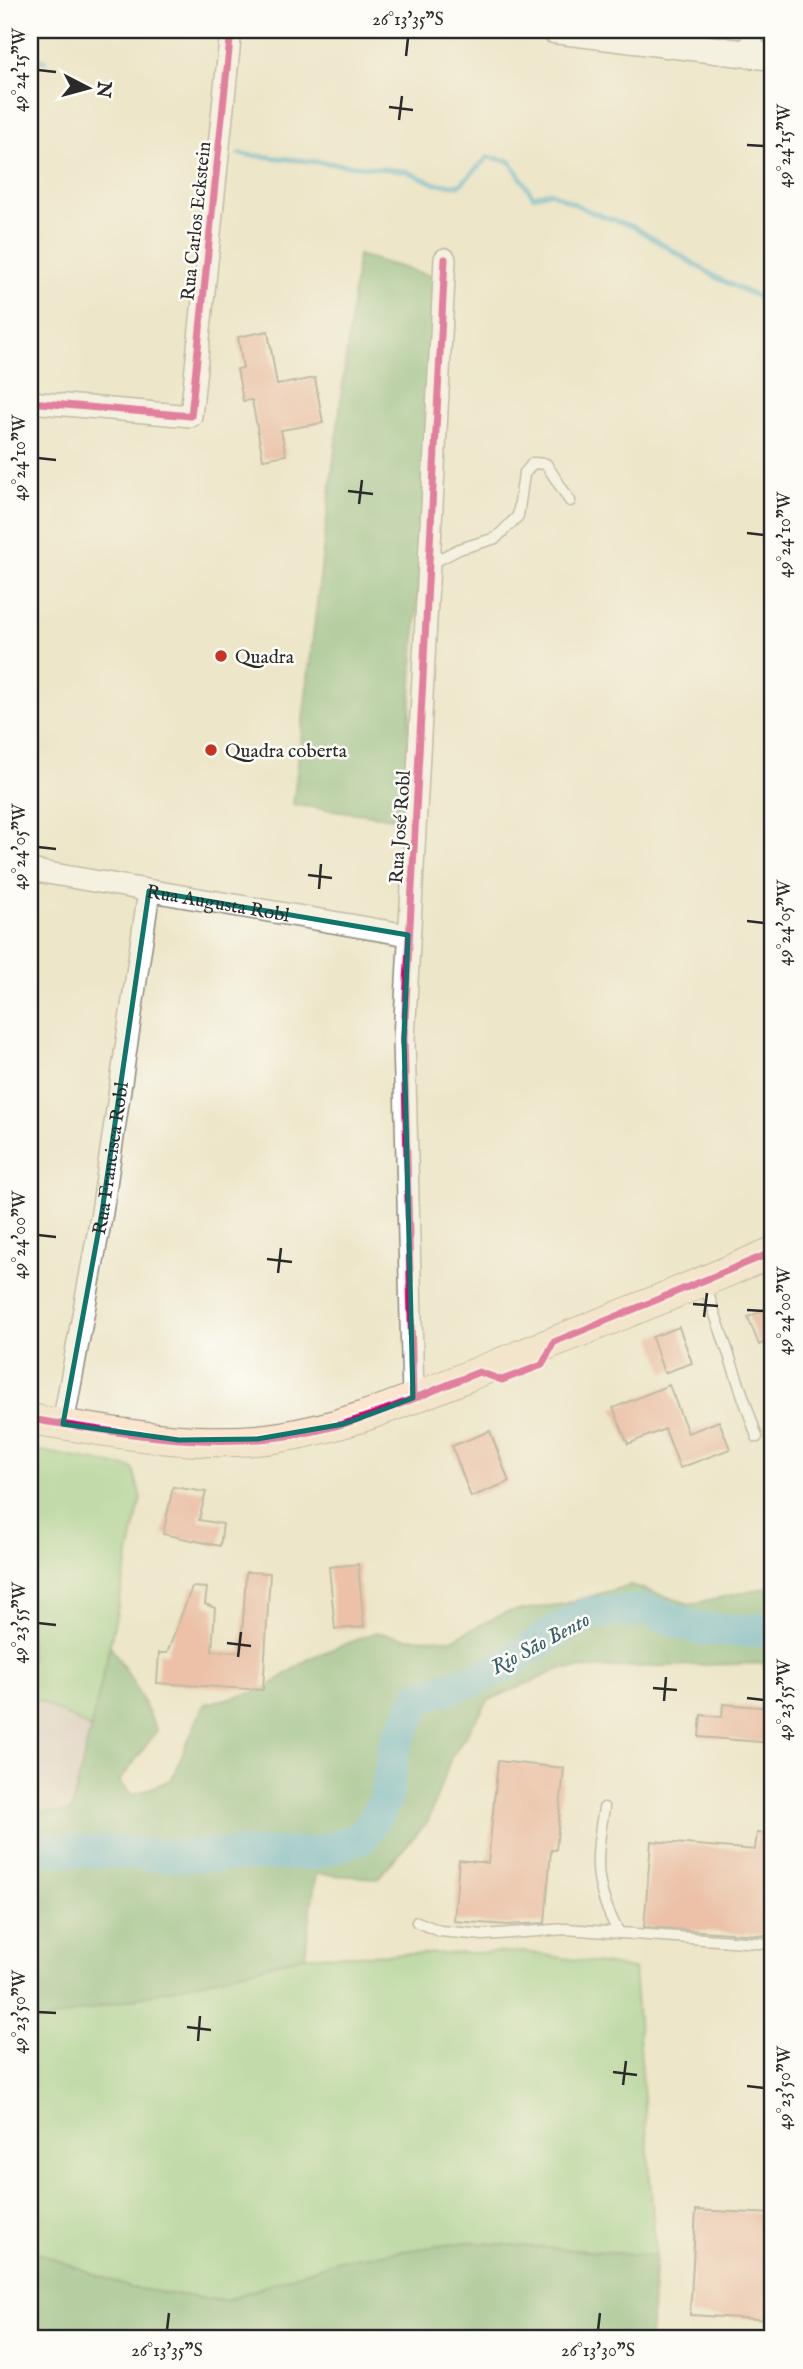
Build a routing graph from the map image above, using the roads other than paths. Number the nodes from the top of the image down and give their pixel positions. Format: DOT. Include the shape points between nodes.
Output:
graph roads {
  1 [pos="230,30"];
  2 [pos="554,30"];
  3 [pos="759,47"];
  4 [pos="445,259"];
  5 [pos="30,402"];
  6 [pos="570,501"];
  7 [pos="432,564"];
  8 [pos="30,870"];
  9 [pos="149,891"];
  10 [pos="408,935"];
  11 [pos="773,1252"];
  12 [pos="705,1282"];
  13 [pos="413,1398"];
  14 [pos="30,1419"];
  15 [pos="63,1424"];
  16 [pos="757,1437"];
  17 [pos="604,1808"];
  18 [pos="417,1922"];
  19 [pos="619,1933"];
  20 [pos="773,1944"];
  1 -- 5 [label="street, Rua Carlos Eckstein" via="191,416"];
  2 -- 3 [label="street"];
  4 -- 7 [label="street, Rua José Robl"];
  6 -- 7 [label="lane" via="547,464 533,463 524,474 518,516 511,524 496,538 459,549"];
  7 -- 10 [label="street, Rua José Robl"];
  8 -- 9 [label="street, Rua Augusta Robl"];
  9 -- 10 [label="street, Rua Augusta Robl"];
  9 -- 15 [label="street, Rua Francisca Robl" via="107,1185"];
  10 -- 13 [label="street, Rua José Robl" via="404,1039"];
  11 -- 12 [label="main road"];
  12 -- 13 [label="main road"];
  12 -- 16 [label="lane"];
  13 -- 15 [label="main road" via="344,1424 257,1439 179,1440"];
  14 -- 15 [label="main road"];
  17 -- 19 [label="lane" via="596,1870"];
  18 -- 19 [label="lane" via="440,1931 483,1935 566,1929"];
  19 -- 20 [label="lane"];
}
